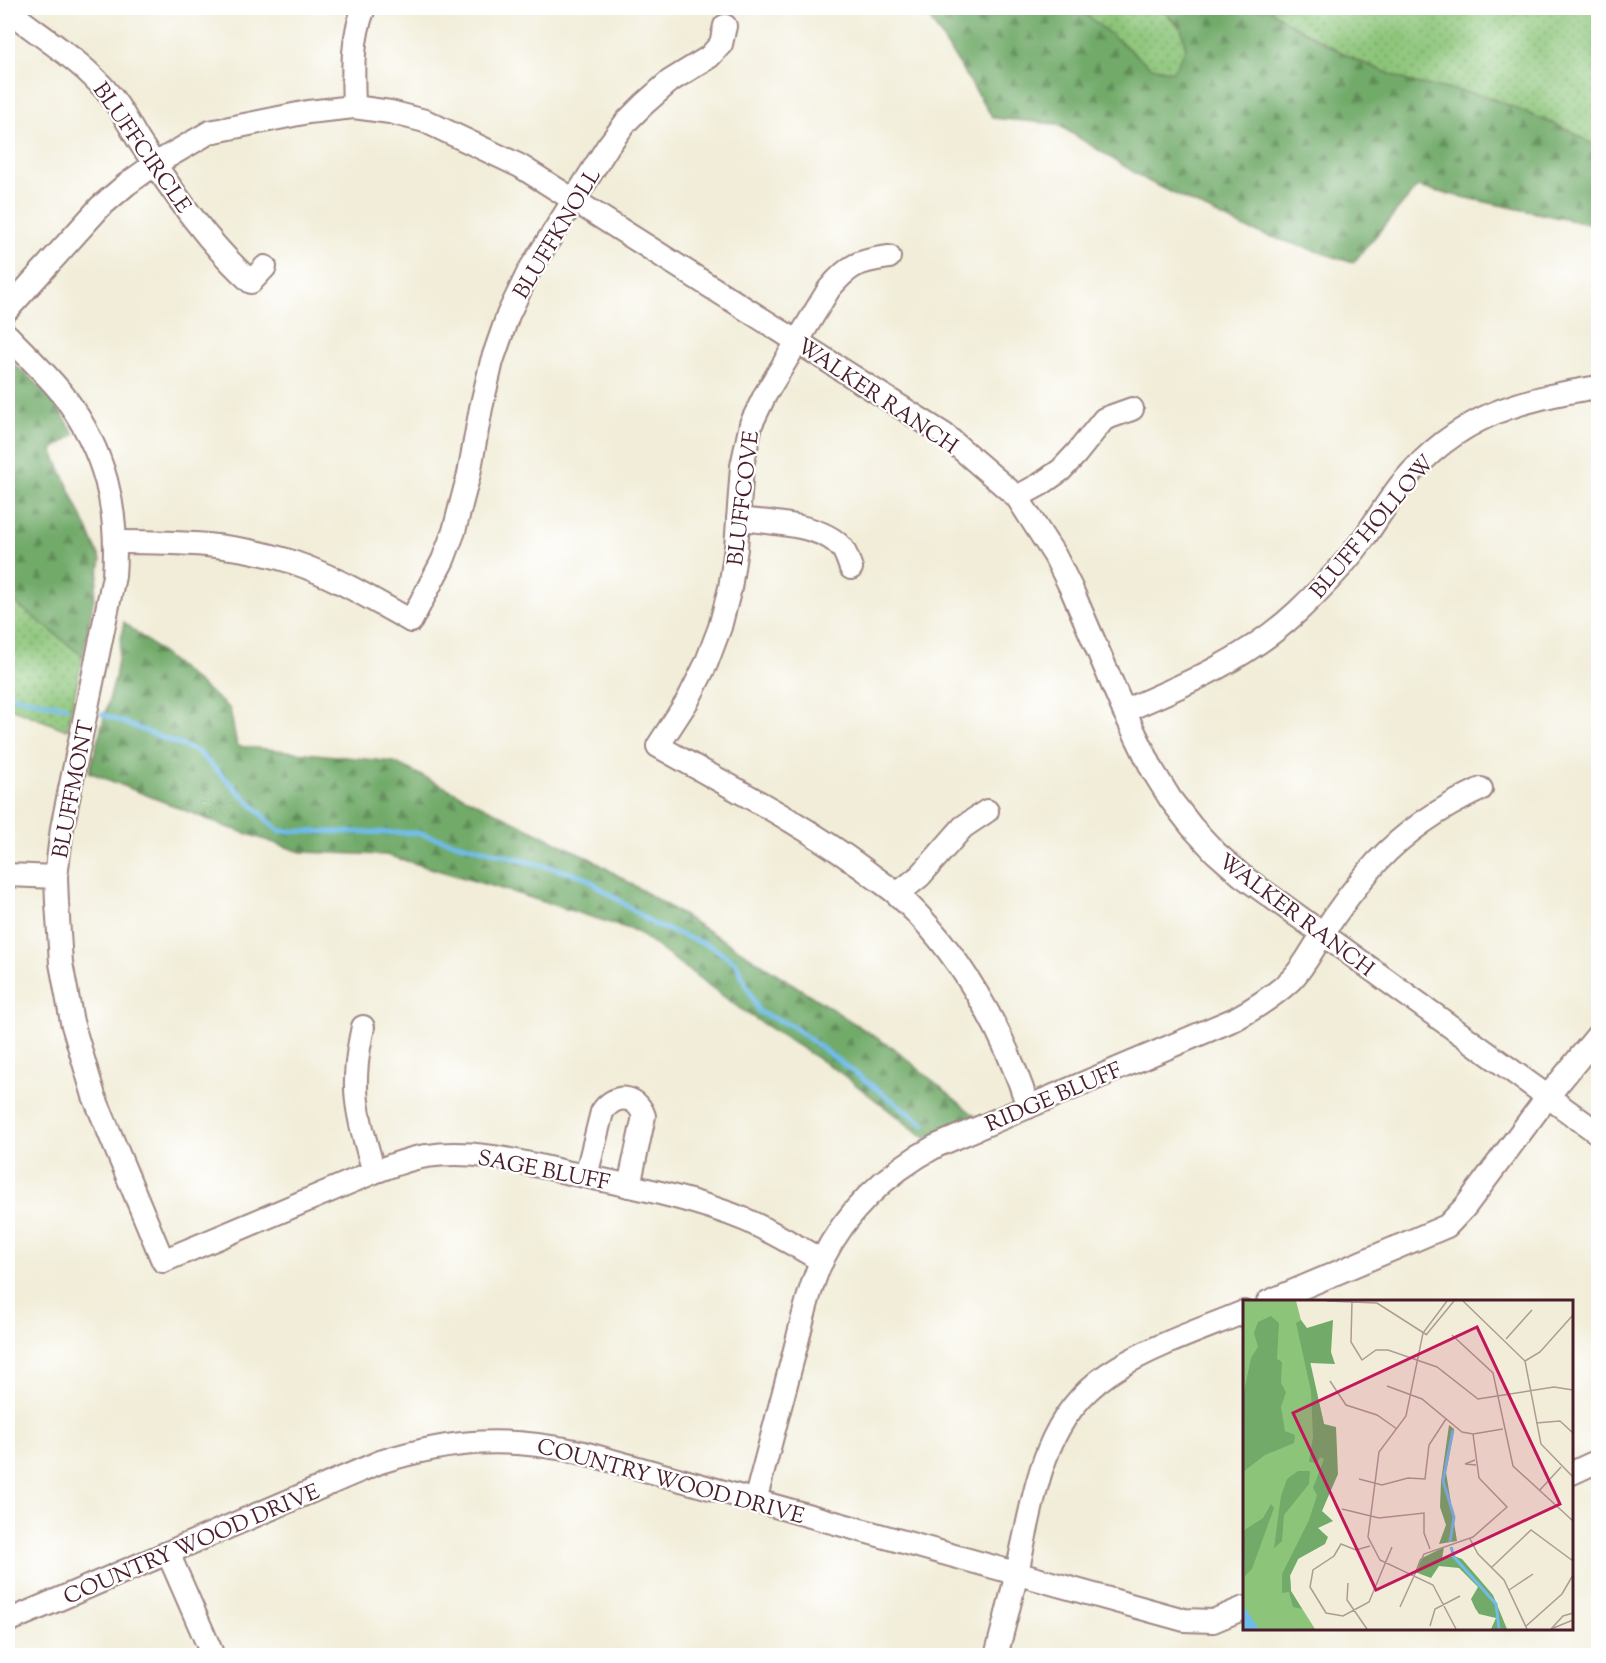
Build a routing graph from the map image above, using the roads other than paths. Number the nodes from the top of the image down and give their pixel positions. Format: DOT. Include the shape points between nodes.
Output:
graph roads {
  1 [pos="364,8"];
  2 [pos="8,10"];
  3 [pos="725,26"];
  4 [pos="354,107"];
  5 [pos="155,164"];
  6 [pos="573,199"];
  7 [pos="889,257"];
  8 [pos="265,267"];
  9 [pos="8,309"];
  10 [pos="8,336"];
  11 [pos="798,342"];
  12 [pos="1599,387"];
  13 [pos="1132,409"];
  14 [pos="1017,497"];
  15 [pos="738,519"];
  16 [pos="117,542"];
  17 [pos="851,568"];
  18 [pos="1124,711"];
  19 [pos="1481,789"];
  20 [pos="987,811"];
  21 [pos="8,875"];
  22 [pos="56,877"];
  23 [pos="897,894"];
  24 [pos="1322,935"];
  25 [pos="363,1026"];
  26 [pos="1599,1035"];
  27 [pos="1548,1096"];
  28 [pos="1028,1107"];
  29 [pos="1599,1133"];
  30 [pos="374,1172"];
  31 [pos="586,1176"];
  32 [pos="629,1186"];
  33 [pos="163,1261"];
  34 [pos="822,1261"];
  35 [pos="1273,1300"];
  36 [pos="1243,1313"];
  37 [pos="1599,1461"];
  38 [pos="1573,1473"];
  39 [pos="755,1501"];
  40 [pos="168,1553"];
  41 [pos="1017,1573"];
  42 [pos="1243,1609"];
  43 [pos="8,1621"];
  44 [pos="213,1656"];
  45 [pos="996,1656"];
  1 -- 4 [label="street" via="353,58"];
  2 -- 5 [label="street, BLUFFCIRCLE" via="93,75"];
  3 -- 6 [label="street, BLUFFKNOLL" via="721,44 710,57 670,81 626,122"];
  4 -- 5 [label="street, WALKER RANCH" via="210,132"];
  4 -- 6 [label="street, WALKER RANCH" via="425,122 520,166"];
  5 -- 8 [label="street, BLUFFCIRCLE" via="205,236 227,260 251,282"];
  5 -- 9 [label="street, WALKER RANCH" via="100,207"];
  6 -- 11 [label="street, WALKER RANCH"];
  6 -- 16 [label="street, BLUFFKNOLL" via="529,271 508,315 492,361 454,531 411,621 331,578 258,552 180,542"];
  7 -- 11 [label="street, BLUFFCOVE" via="858,263 842,274"];
  10 -- 16 [label="street, BLUFFMONT" via="63,395 86,428 106,478"];
  11 -- 14 [label="street, WALKER RANCH" via="945,435"];
  11 -- 15 [label="street, BLUFFCOVE" via="751,424 742,466"];
  12 -- 18 [label="street, BLUFF HOLLOW" via="1532,399 1460,431 1402,483 1360,544 1295,614 1217,668"];
  13 -- 14 [label="street" via="1104,419 1060,470"];
  14 -- 18 [label="street, WALKER RANCH" via="1071,588"];
  15 -- 17 [label="street" via="820,532 841,546"];
  15 -- 23 [label="street, BLUFFCOVE" via="730,588 720,627 688,700 658,746 812,833"];
  16 -- 22 [label="street, BLUFFMONT" via="114,576 62,828"];
  18 -- 24 [label="street, WALKER RANCH" via="1153,771 1192,827 1241,875"];
  19 -- 24 [label="street, RIDGE BLUFF" via="1449,804 1398,841 1363,879"];
  20 -- 23 [label="street" via="963,827 920,876"];
  21 -- 22 [label="street"];
  22 -- 33 [label="street, BLUFFMONT" via="61,963 72,1022 94,1096"];
  23 -- 28 [label="street" via="955,960 991,1020"];
  24 -- 27 [label="street, WALKER RANCH"];
  24 -- 28 [label="street, RIDGE BLUFF" via="1303,966 1266,1002 1235,1019"];
  25 -- 30 [label="street" via="356,1056 355,1094"];
  26 -- 27 [label="street"];
  27 -- 29 [label="street, WALKER RANCH"];
  27 -- 35 [label="street" via="1466,1207 1447,1226"];
  28 -- 34 [label="street, RIDGE BLUFF" via="936,1146 897,1170 856,1209"];
  30 -- 31 [label="street, SAGE BLUFF" via="427,1156 479,1154"];
  30 -- 33 [label="street, SAGE BLUFF"];
  31 -- 32 [label="street, SAGE BLUFF"];
  31 -- 32 [label="street" via="602,1113 615,1099 624,1099 641,1108 644,1116"];
  32 -- 34 [label="street, SAGE BLUFF" via="744,1220"];
  34 -- 39 [label="street, RIDGE BLUFF"];
  36 -- 41 [label="street" via="1118,1367 1076,1403 1055,1434 1040,1469"];
  37 -- 38 [label="street"];
  39 -- 40 [label="street, COUNTRY WOOD DRIVE" via="562,1448 516,1442 447,1445 380,1462"];
  39 -- 41 [label="street, COUNTRY WOOD DRIVE"];
  40 -- 43 [label="street, COUNTRY WOOD DRIVE"];
  40 -- 44 [label="street"];
  41 -- 42 [label="street, COUNTRY WOOD DRIVE" via="1184,1620 1213,1620"];
  41 -- 45 [label="street"];
}
